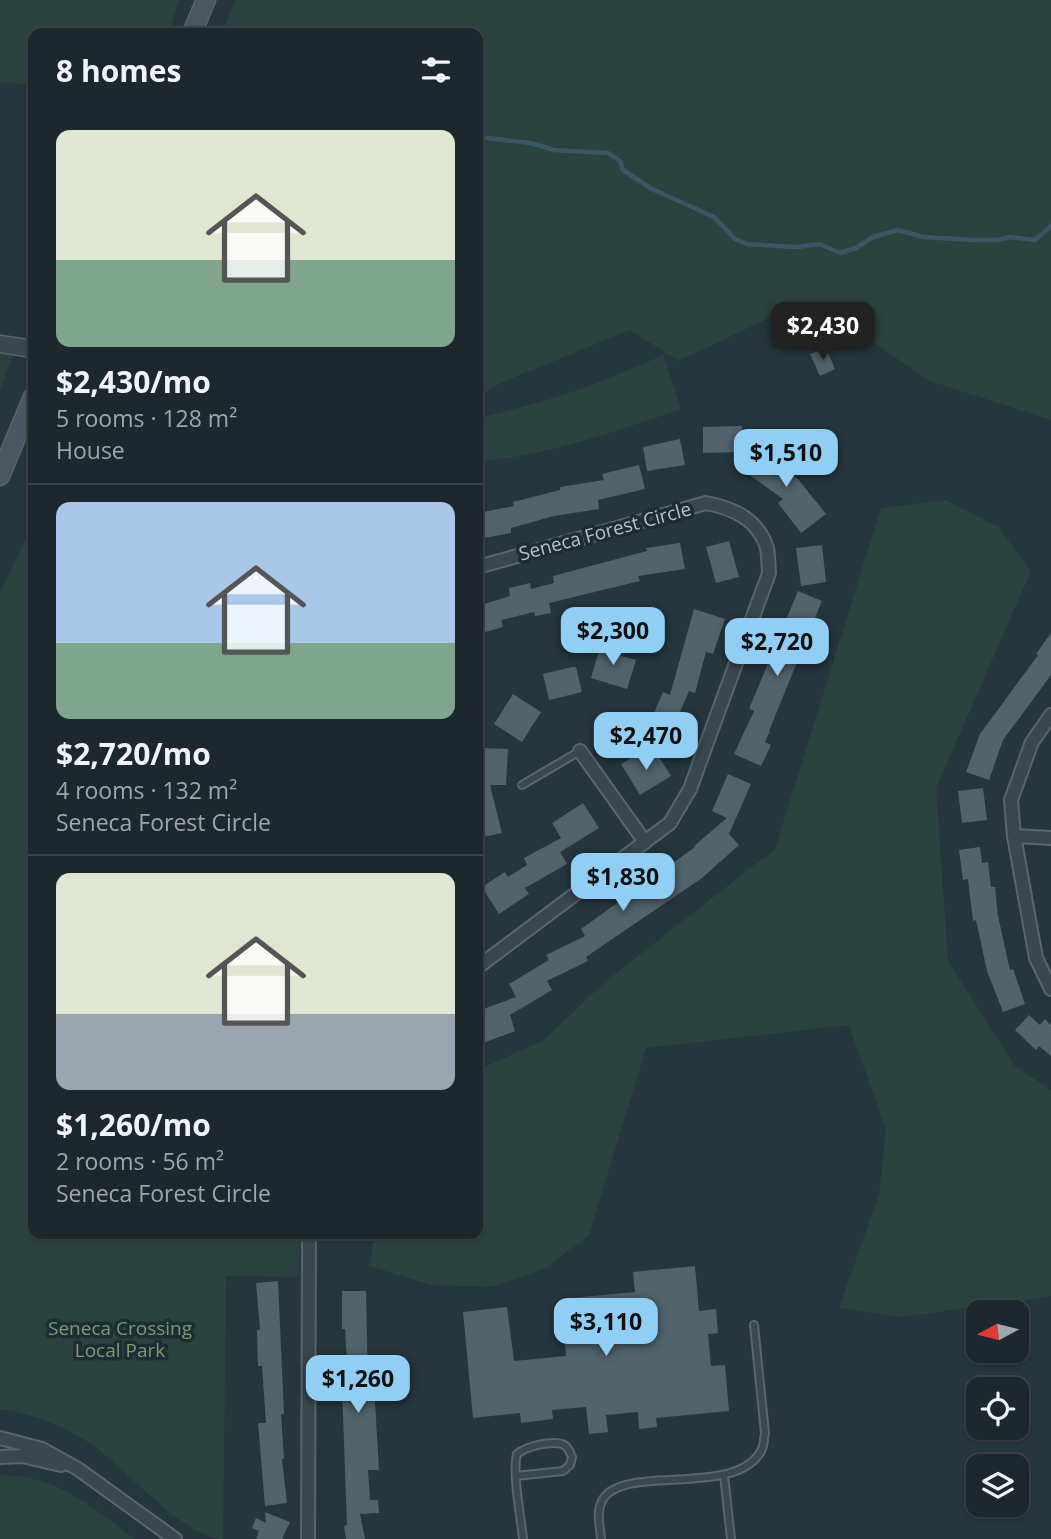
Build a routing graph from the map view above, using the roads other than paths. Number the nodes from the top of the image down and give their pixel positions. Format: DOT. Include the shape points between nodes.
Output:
graph roads {
  1 [pos="206,0"];
  2 [pos="194,28"];
  3 [pos="0,344"];
  4 [pos="28,348"];
  5 [pos="28,409"];
  6 [pos="0,477"];
  7 [pos="483,566"];
  8 [pos="1051,715"];
  9 [pos="580,751"];
  10 [pos="522,785"];
  11 [pos="1014,836"];
  12 [pos="1051,838"];
  13 [pos="645,842"];
  14 [pos="483,963"];
  15 [pos="1051,989"];
  16 [pos="309,1239"];
  17 [pos="754,1325"];
  18 [pos="0,1438"];
  19 [pos="0,1457"];
  20 [pos="78,1469"];
  21 [pos="724,1475"];
  22 [pos="516,1476"];
  23 [pos="175,1539"];
  24 [pos="308,1539"];
  25 [pos="523,1539"];
  26 [pos="601,1539"];
  27 [pos="730,1539"];
  1 -- 2 [label="main road"];
  3 -- 4 [label="street"];
  5 -- 6 [label="main road"];
  7 -- 13 [label="street, Seneca Forest Circle" via="706,503 731,508 753,523 766,546 766,585 690,789 670,823"];
  8 -- 11 [label="street" via="1032,742 1015,783 1011,800"];
  9 -- 10 [label="lane"];
  9 -- 13 [label="street"];
  11 -- 12 [label="street"];
  11 -- 15 [label="street" via="1036,958"];
  13 -- 14 [label="street, Seneca Forest Circle"];
  16 -- 24 [label="street"];
  17 -- 21 [label="lane" via="765,1433 762,1449 754,1460"];
  18 -- 20 [label="street" via="42,1449"];
  19 -- 20 [label="street" via="22,1456"];
  20 -- 23 [label="street"];
  21 -- 26 [label="lane" via="633,1484 609,1492 598,1512"];
  21 -- 27 [label="lane"];
  22 -- 22 [label="lane" via="517,1454 532,1446 561,1444 569,1448 570,1465 563,1471"];
  22 -- 25 [label="lane"];
}
